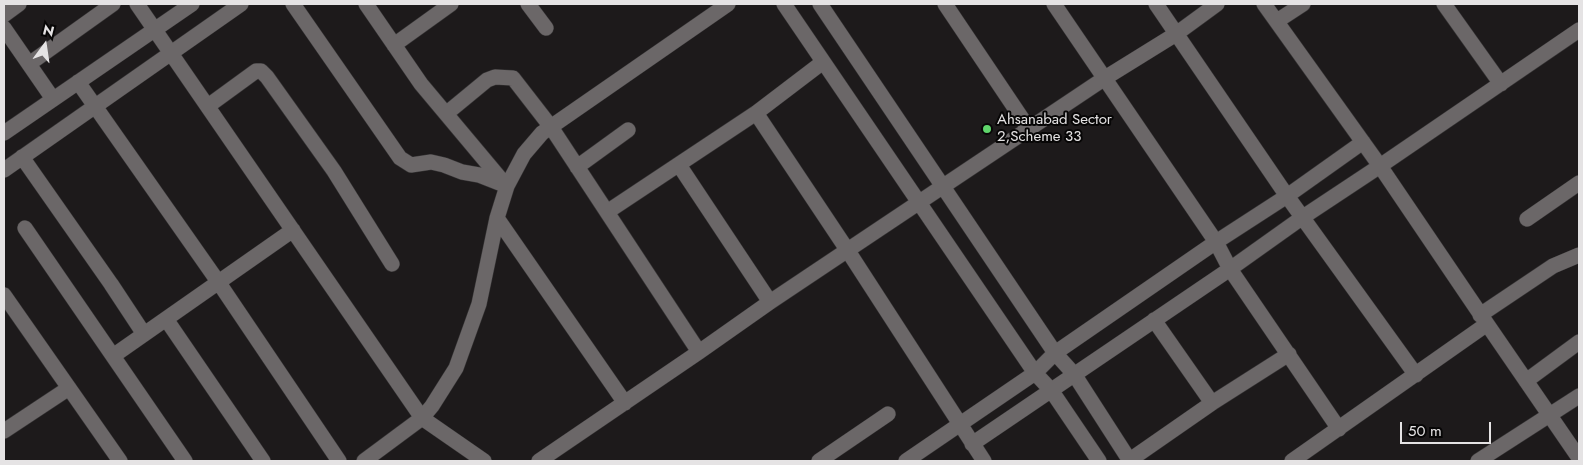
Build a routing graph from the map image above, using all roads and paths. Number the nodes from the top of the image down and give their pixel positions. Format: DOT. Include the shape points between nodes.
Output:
graph roads {
  1 [pos="19,4"];
  2 [pos="114,4"];
  3 [pos="138,4"];
  4 [pos="192,4"];
  5 [pos="241,4"];
  6 [pos="293,4"];
  7 [pos="366,4"];
  8 [pos="451,4"];
  9 [pos="528,4"];
  10 [pos="728,4"];
  11 [pos="784,4"];
  12 [pos="820,4"];
  13 [pos="945,4"];
  14 [pos="1054,4"];
  15 [pos="1156,4"];
  16 [pos="1217,4"];
  17 [pos="1264,4"];
  18 [pos="1303,4"];
  19 [pos="1444,4"];
  20 [pos="4,14"];
  21 [pos="1277,21"];
  22 [pos="4,28"];
  23 [pos="546,28"];
  24 [pos="155,30"];
  25 [pos="1176,34"];
  26 [pos="1578,35"];
  27 [pos="394,45"];
  28 [pos="171,52"];
  29 [pos="823,62"];
  30 [pos="29,64"];
  31 [pos="1105,78"];
  32 [pos="78,82"];
  33 [pos="1501,84"];
  34 [pos="53,99"];
  35 [pos="94,106"];
  36 [pos="208,106"];
  37 [pos="447,113"];
  38 [pos="756,113"];
  39 [pos="551,127"];
  40 [pos="1029,128"];
  41 [pos="628,130"];
  42 [pos="4,133"];
  43 [pos="1363,142"];
  44 [pos="22,157"];
  45 [pos="679,165"];
  46 [pos="577,166"];
  47 [pos="1380,166"];
  48 [pos="4,170"];
  49 [pos="1579,183"];
  50 [pos="507,186"];
  51 [pos="942,186"];
  52 [pos="1287,196"];
  53 [pos="918,202"];
  54 [pos="607,212"];
  55 [pos="1303,217"];
  56 [pos="497,218"];
  57 [pos="1527,219"];
  58 [pos="26,228"];
  59 [pos="293,230"];
  60 [pos="1216,242"];
  61 [pos="848,251"];
  62 [pos="1579,255"];
  63 [pos="392,264"];
  64 [pos="1230,269"];
  65 [pos="218,283"];
  66 [pos="4,295"];
  67 [pos="770,302"];
  68 [pos="166,320"];
  69 [pos="1154,320"];
  70 [pos="1484,320"];
  71 [pos="144,334"];
  72 [pos="1579,342"];
  73 [pos="699,352"];
  74 [pos="1055,353"];
  75 [pos="1289,354"];
  76 [pos="113,356"];
  77 [pos="1035,373"];
  78 [pos="1074,374"];
  79 [pos="1416,375"];
  80 [pos="1526,381"];
  81 [pos="69,388"];
  82 [pos="1051,390"];
  83 [pos="1579,396"];
  84 [pos="625,402"];
  85 [pos="1212,403"];
  86 [pos="888,414"];
  87 [pos="1550,414"];
  88 [pos="422,418"];
  89 [pos="960,423"];
  90 [pos="1339,429"];
  91 [pos="4,430"];
  92 [pos="972,444"];
  93 [pos="1579,458"];
  94 [pos="120,461"];
  95 [pos="185,461"];
  96 [pos="263,461"];
  97 [pos="339,461"];
  98 [pos="364,461"];
  99 [pos="484,461"];
  100 [pos="539,461"];
  101 [pos="819,461"];
  102 [pos="906,461"];
  103 [pos="984,461"];
  104 [pos="1099,461"];
  105 [pos="1130,461"];
  106 [pos="1292,461"];
  107 [pos="1478,461"];
  1 -- 20 [label="street"];
  2 -- 30 [label="street"];
  3 -- 24 [label="street"];
  4 -- 24 [label="street"];
  5 -- 28 [label="street"];
  6 -- 50 [label="street" via="400,158 411,165 431,162 444,165"];
  7 -- 27 [label="street"];
  8 -- 27 [label="street"];
  9 -- 23 [label="street"];
  10 -- 39 [label="street"];
  11 -- 29 [label="street"];
  12 -- 51 [label="street"];
  13 -- 40 [label="street"];
  14 -- 31 [label="street"];
  15 -- 25 [label="street"];
  16 -- 25 [label="street"];
  17 -- 21 [label="street"];
  18 -- 21 [label="street"];
  19 -- 33 [label="street"];
  21 -- 43 [label="street"];
  22 -- 30 [label="street"];
  24 -- 28 [label="street"];
  24 -- 32 [label="street"];
  25 -- 31 [label="street"];
  25 -- 52 [label="street"];
  26 -- 33 [label="street"];
  27 -- 37 [label="street" via="421,84"];
  28 -- 35 [label="street"];
  28 -- 36 [label="street"];
  29 -- 38 [label="street"];
  29 -- 53 [label="street"];
  30 -- 34 [label="street"];
  31 -- 40 [label="street"];
  31 -- 60 [label="street"];
  32 -- 34 [label="street"];
  32 -- 35 [label="street"];
  33 -- 47 [label="street"];
  34 -- 42 [label="street"];
  35 -- 44 [label="street"];
  35 -- 65 [label="street"];
  36 -- 59 [label="street"];
  36 -- 63 [label="street" via="256,71 268,77 334,170"];
  37 -- 39 [label="street" via="488,80 512,78"];
  37 -- 50 [label="street"];
  38 -- 45 [label="street"];
  38 -- 61 [label="street"];
  39 -- 46 [label="street"];
  39 -- 50 [label="street" via="524,154"];
  40 -- 51 [label="street"];
  41 -- 46 [label="street"];
  43 -- 47 [label="street"];
  43 -- 52 [label="street"];
  44 -- 48 [label="street"];
  44 -- 71 [label="street"];
  45 -- 54 [label="street"];
  45 -- 67 [label="street"];
  46 -- 54 [label="street"];
  47 -- 55 [label="street"];
  47 -- 70 [label="street"];
  49 -- 57 [label="street"];
  50 -- 56 [label="street"];
  51 -- 53 [label="street"];
  51 -- 74 [label="street"];
  52 -- 55 [label="street"];
  52 -- 60 [label="street"];
  53 -- 61 [label="street"];
  53 -- 77 [label="street"];
  54 -- 73 [label="street"];
  55 -- 64 [label="street"];
  55 -- 79 [label="street"];
  56 -- 84 [label="street"];
  56 -- 88 [label="street" via="479,304 456,368"];
  58 -- 76 [label="street"];
  59 -- 65 [label="street"];
  59 -- 88 [label="street"];
  60 -- 64 [label="street"];
  60 -- 74 [label="street"];
  61 -- 67 [label="street"];
  61 -- 89 [label="street"];
  62 -- 70 [label="street" via="1553,266"];
  64 -- 69 [label="street"];
  64 -- 75 [label="street"];
  65 -- 68 [label="street"];
  65 -- 97 [label="street"];
  66 -- 81 [label="street"];
  67 -- 73 [label="street"];
  68 -- 71 [label="street"];
  68 -- 96 [label="street"];
  69 -- 78 [label="street"];
  69 -- 85 [label="street"];
  70 -- 79 [label="street"];
  70 -- 80 [label="street"];
  71 -- 76 [label="street"];
  72 -- 80 [label="street"];
  73 -- 84 [label="street"];
  74 -- 77 [label="street"];
  74 -- 78 [label="street"];
  75 -- 85 [label="street"];
  75 -- 90 [label="street"];
  76 -- 95 [label="street"];
  77 -- 82 [label="street"];
  77 -- 89 [label="street"];
  78 -- 82 [label="street"];
  78 -- 105 [label="street"];
  79 -- 90 [label="street"];
  80 -- 87 [label="street"];
  81 -- 91 [label="street"];
  81 -- 94 [label="street"];
  82 -- 92 [label="street"];
  82 -- 104 [label="street"];
  83 -- 87 [label="street"];
  84 -- 100 [label="street"];
  85 -- 105 [label="street"];
  86 -- 101 [label="street"];
  87 -- 93 [label="street"];
  87 -- 107 [label="street"];
  88 -- 98 [label="street"];
  88 -- 99 [label="street"];
  89 -- 92 [label="street"];
  89 -- 102 [label="street"];
  90 -- 106 [label="street"];
  92 -- 103 [label="street"];
}
